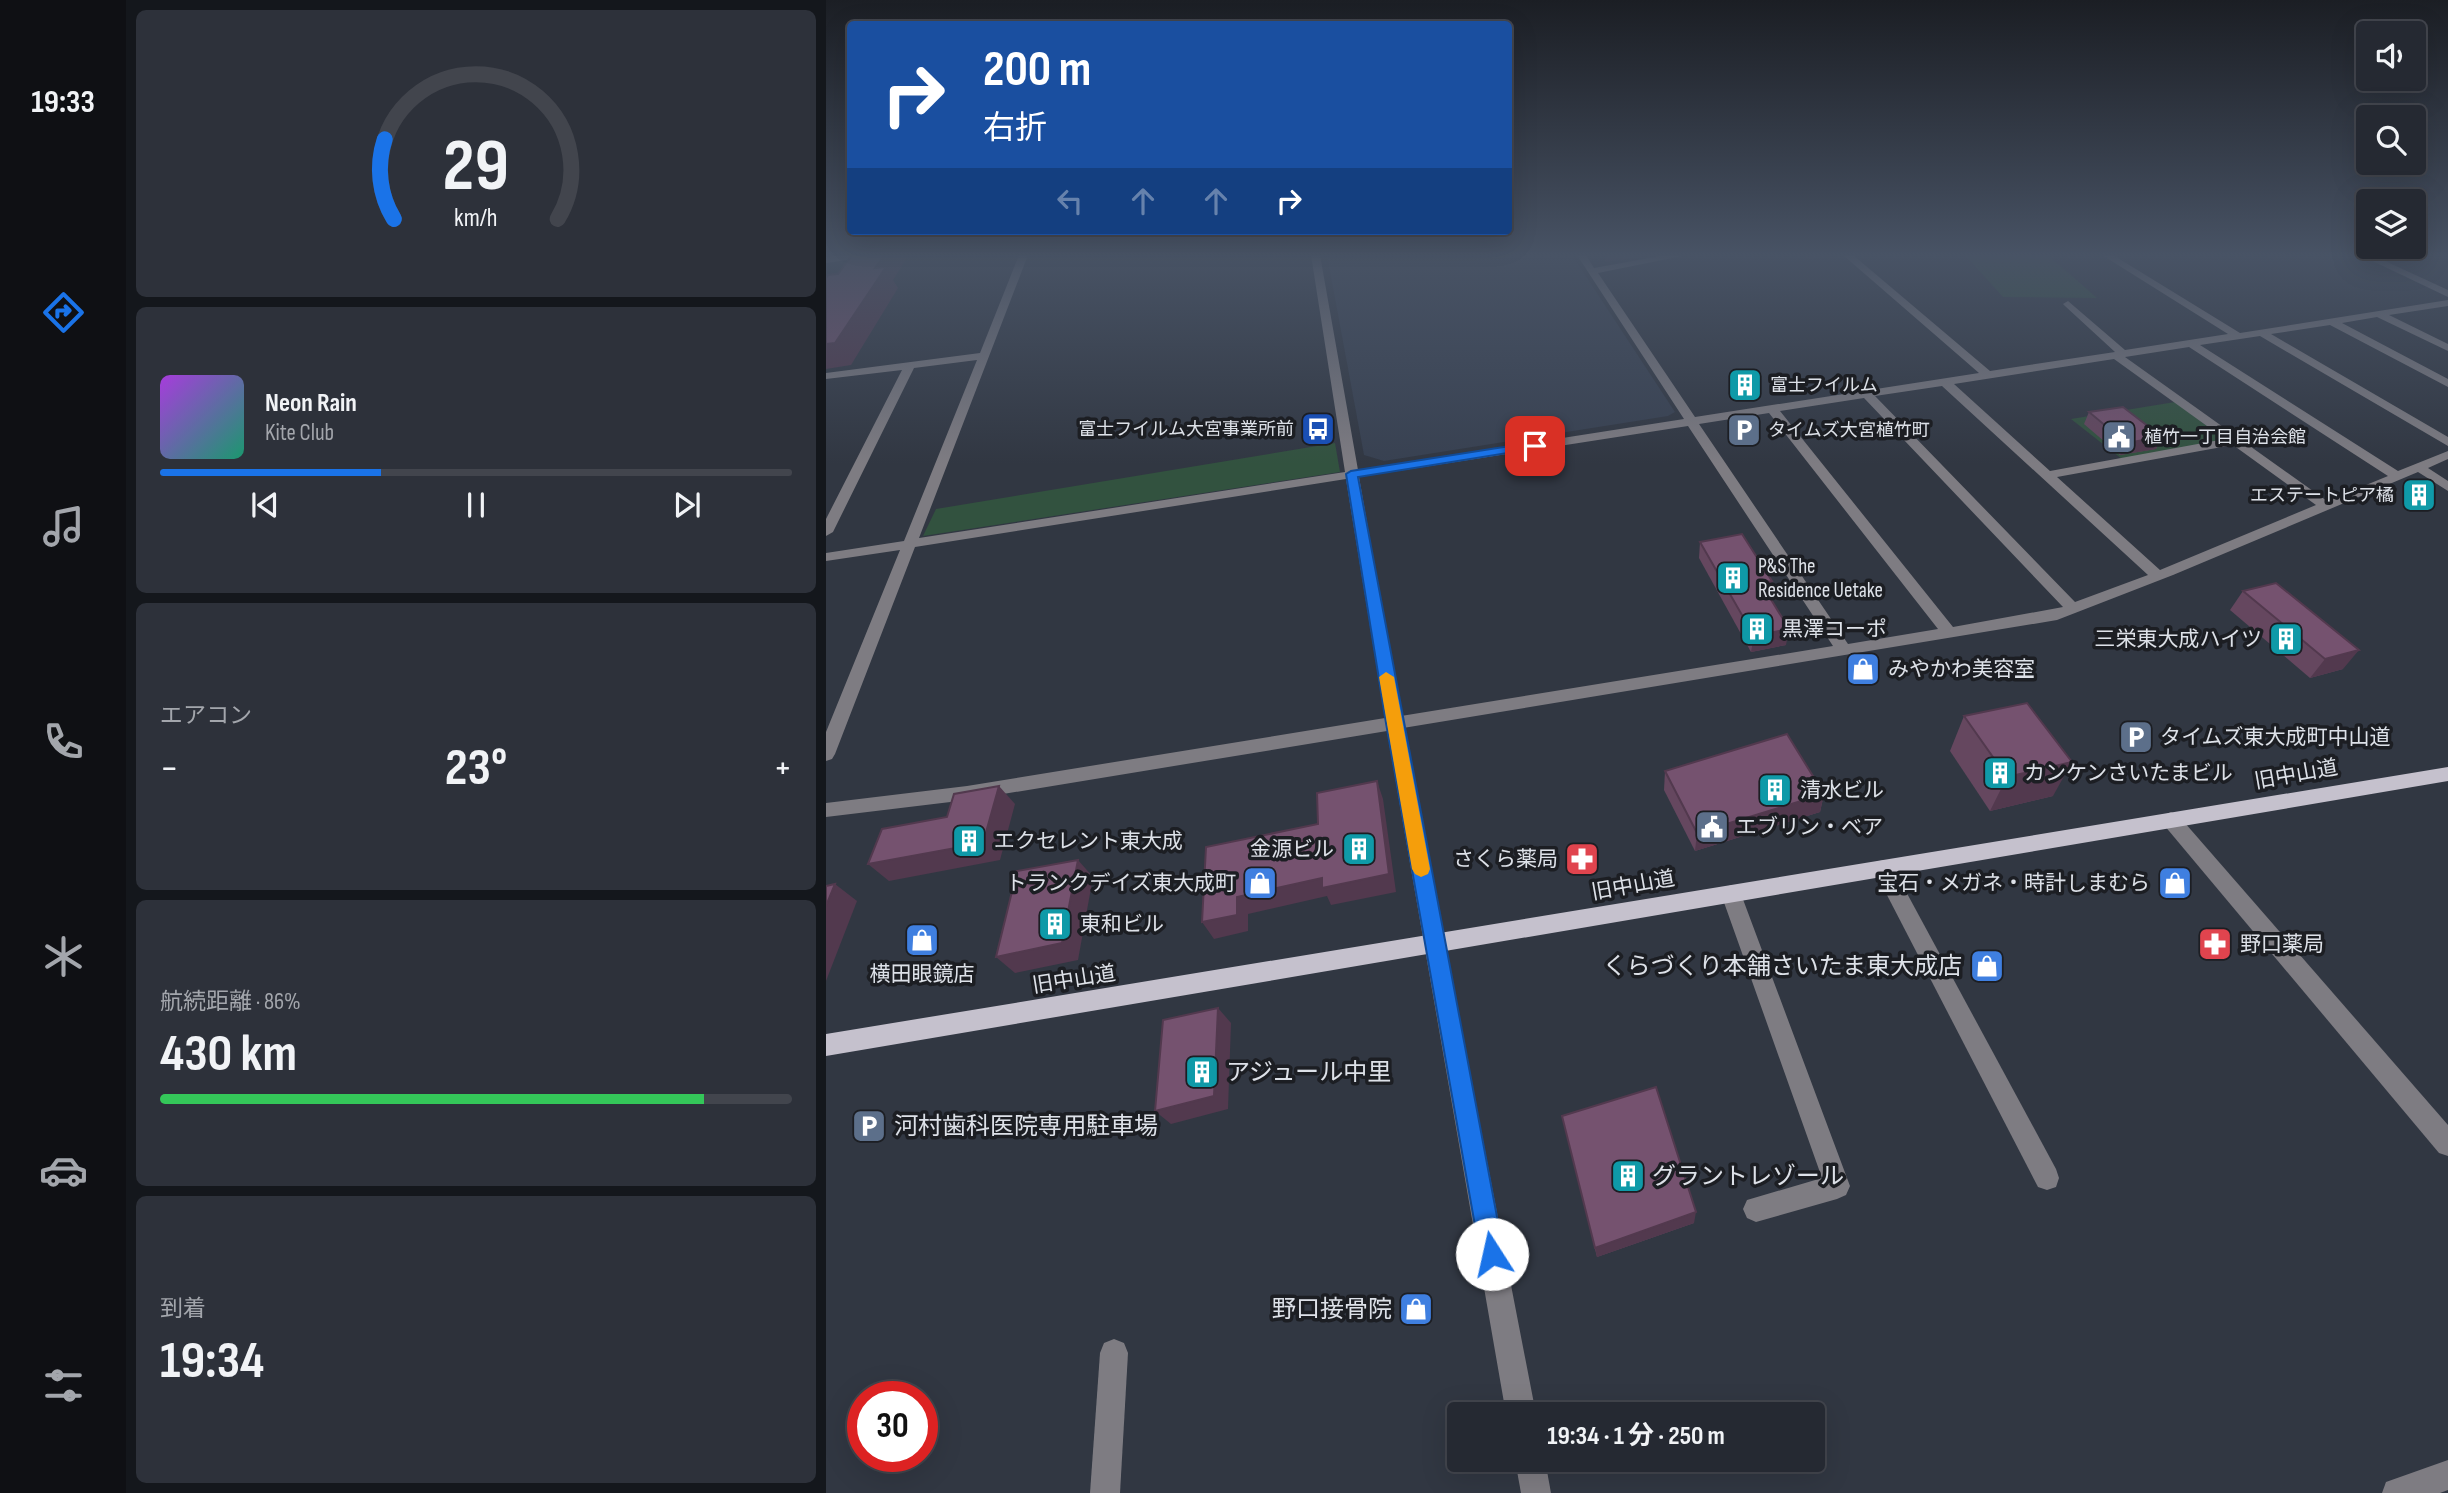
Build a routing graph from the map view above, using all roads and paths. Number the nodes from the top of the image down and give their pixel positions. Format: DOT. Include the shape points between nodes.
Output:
graph roads {
  1 [pos="996,325"];
  2 [pos="1326,325"];
  3 [pos="1628,325"];
  4 [pos="1929,325"];
  5 [pos="2090,325"];
  6 [pos="2220,325"];
  7 [pos="2308,325"];
  8 [pos="2338,325"];
  9 [pos="2400,325"];
  10 [pos="2261,332"];
  11 [pos="2238,336"];
  12 [pos="2190,343"];
  13 [pos="2448,348"];
  14 [pos="2120,354"];
  15 [pos="984,356"];
  16 [pos="910,365"];
  17 [pos="1988,375"];
  18 [pos="826,376"];
  19 [pos="1945,382"];
  20 [pos="2448,384"];
  21 [pos="1867,394"];
  22 [pos="1772,409"];
  23 [pos="1692,422"];
  24 [pos="2235,441"];
  25 [pos="2448,442"];
  26 [pos="2448,455"];
  27 [pos="2419,467"];
  28 [pos="1351,474"];
  29 [pos="2047,475"];
  30 [pos="2397,476"];
  31 [pos="2448,487"];
  32 [pos="2326,506"];
  33 [pos="826,532"];
  34 [pos="909,544"];
  35 [pos="826,557"];
  36 [pos="2158,576"];
  37 [pos="2073,609"];
  38 [pos="1949,632"];
  39 [pos="1844,650"];
  40 [pos="1394,723"];
  41 [pos="826,754"];
  42 [pos="2448,774"];
  43 [pos="826,810"];
  44 [pos="2171,820"];
  45 [pos="1883,868"];
  46 [pos="1731,894"];
  47 [pos="1436,943"];
  48 [pos="826,1045"];
  49 [pos="2448,1144"];
  50 [pos="2047,1178"];
  51 [pos="1756,1209"];
  52 [pos="1114,1353"];
  53 [pos="1519,1402"];
  54 [pos="1532,1472"];
  55 [pos="2448,1475"];
  56 [pos="1105,1493"];
  57 [pos="1536,1493"];
  58 [pos="2398,1493"];
  1 -- 15 [label="street"];
  2 -- 28 [label="street"];
  3 -- 23 [label="street"];
  4 -- 17 [label="street"];
  5 -- 14 [label="street"];
  6 -- 11 [label="street"];
  7 -- 10 [label="street"];
  8 -- 20 [label="street"];
  9 -- 13 [label="street"];
  10 -- 11 [label="street"];
  10 -- 25 [label="street"];
  11 -- 12 [label="street"];
  12 -- 14 [label="street"];
  12 -- 30 [label="street"];
  14 -- 17 [label="street"];
  14 -- 24 [label="street"];
  15 -- 16 [label="street"];
  15 -- 34 [label="street"];
  16 -- 18 [label="street"];
  16 -- 33 [label="street"];
  17 -- 19 [label="street"];
  19 -- 21 [label="street"];
  19 -- 29 [label="street"];
  21 -- 22 [label="street"];
  21 -- 37 [label="street"];
  22 -- 23 [label="street"];
  22 -- 38 [label="street"];
  23 -- 28 [label="street"];
  23 -- 39 [label="street"];
  24 -- 29 [label="street"];
  24 -- 32 [label="street"];
  26 -- 27 [label="street"];
  27 -- 30 [label="street"];
  27 -- 31 [label="street"];
  28 -- 34 [label="street"];
  28 -- 40 [label="street"];
  29 -- 36 [label="street"];
  30 -- 32 [label="street"];
  32 -- 36 [label="street"];
  34 -- 35 [label="street"];
  34 -- 41 [label="street"];
  36 -- 37 [label="street"];
  37 -- 38 [label="street"];
  38 -- 39 [label="street"];
  39 -- 40 [label="street"];
  40 -- 43 [label="street" via="967,793"];
  40 -- 47 [label="street"];
  42 -- 44 [label="main road, 旧中山道"];
  44 -- 45 [label="main road, 旧中山道"];
  44 -- 49 [label="street"];
  45 -- 46 [label="main road, 旧中山道"];
  45 -- 50 [label="street"];
  46 -- 47 [label="main road, 旧中山道"];
  46 -- 51 [label="street" via="1837,1186"];
  47 -- 48 [label="main road, 旧中山道"];
  47 -- 53 [label="street"];
  52 -- 56 [label="street"];
  54 -- 57 [label="street"];
  55 -- 58 [label="street"];
}
